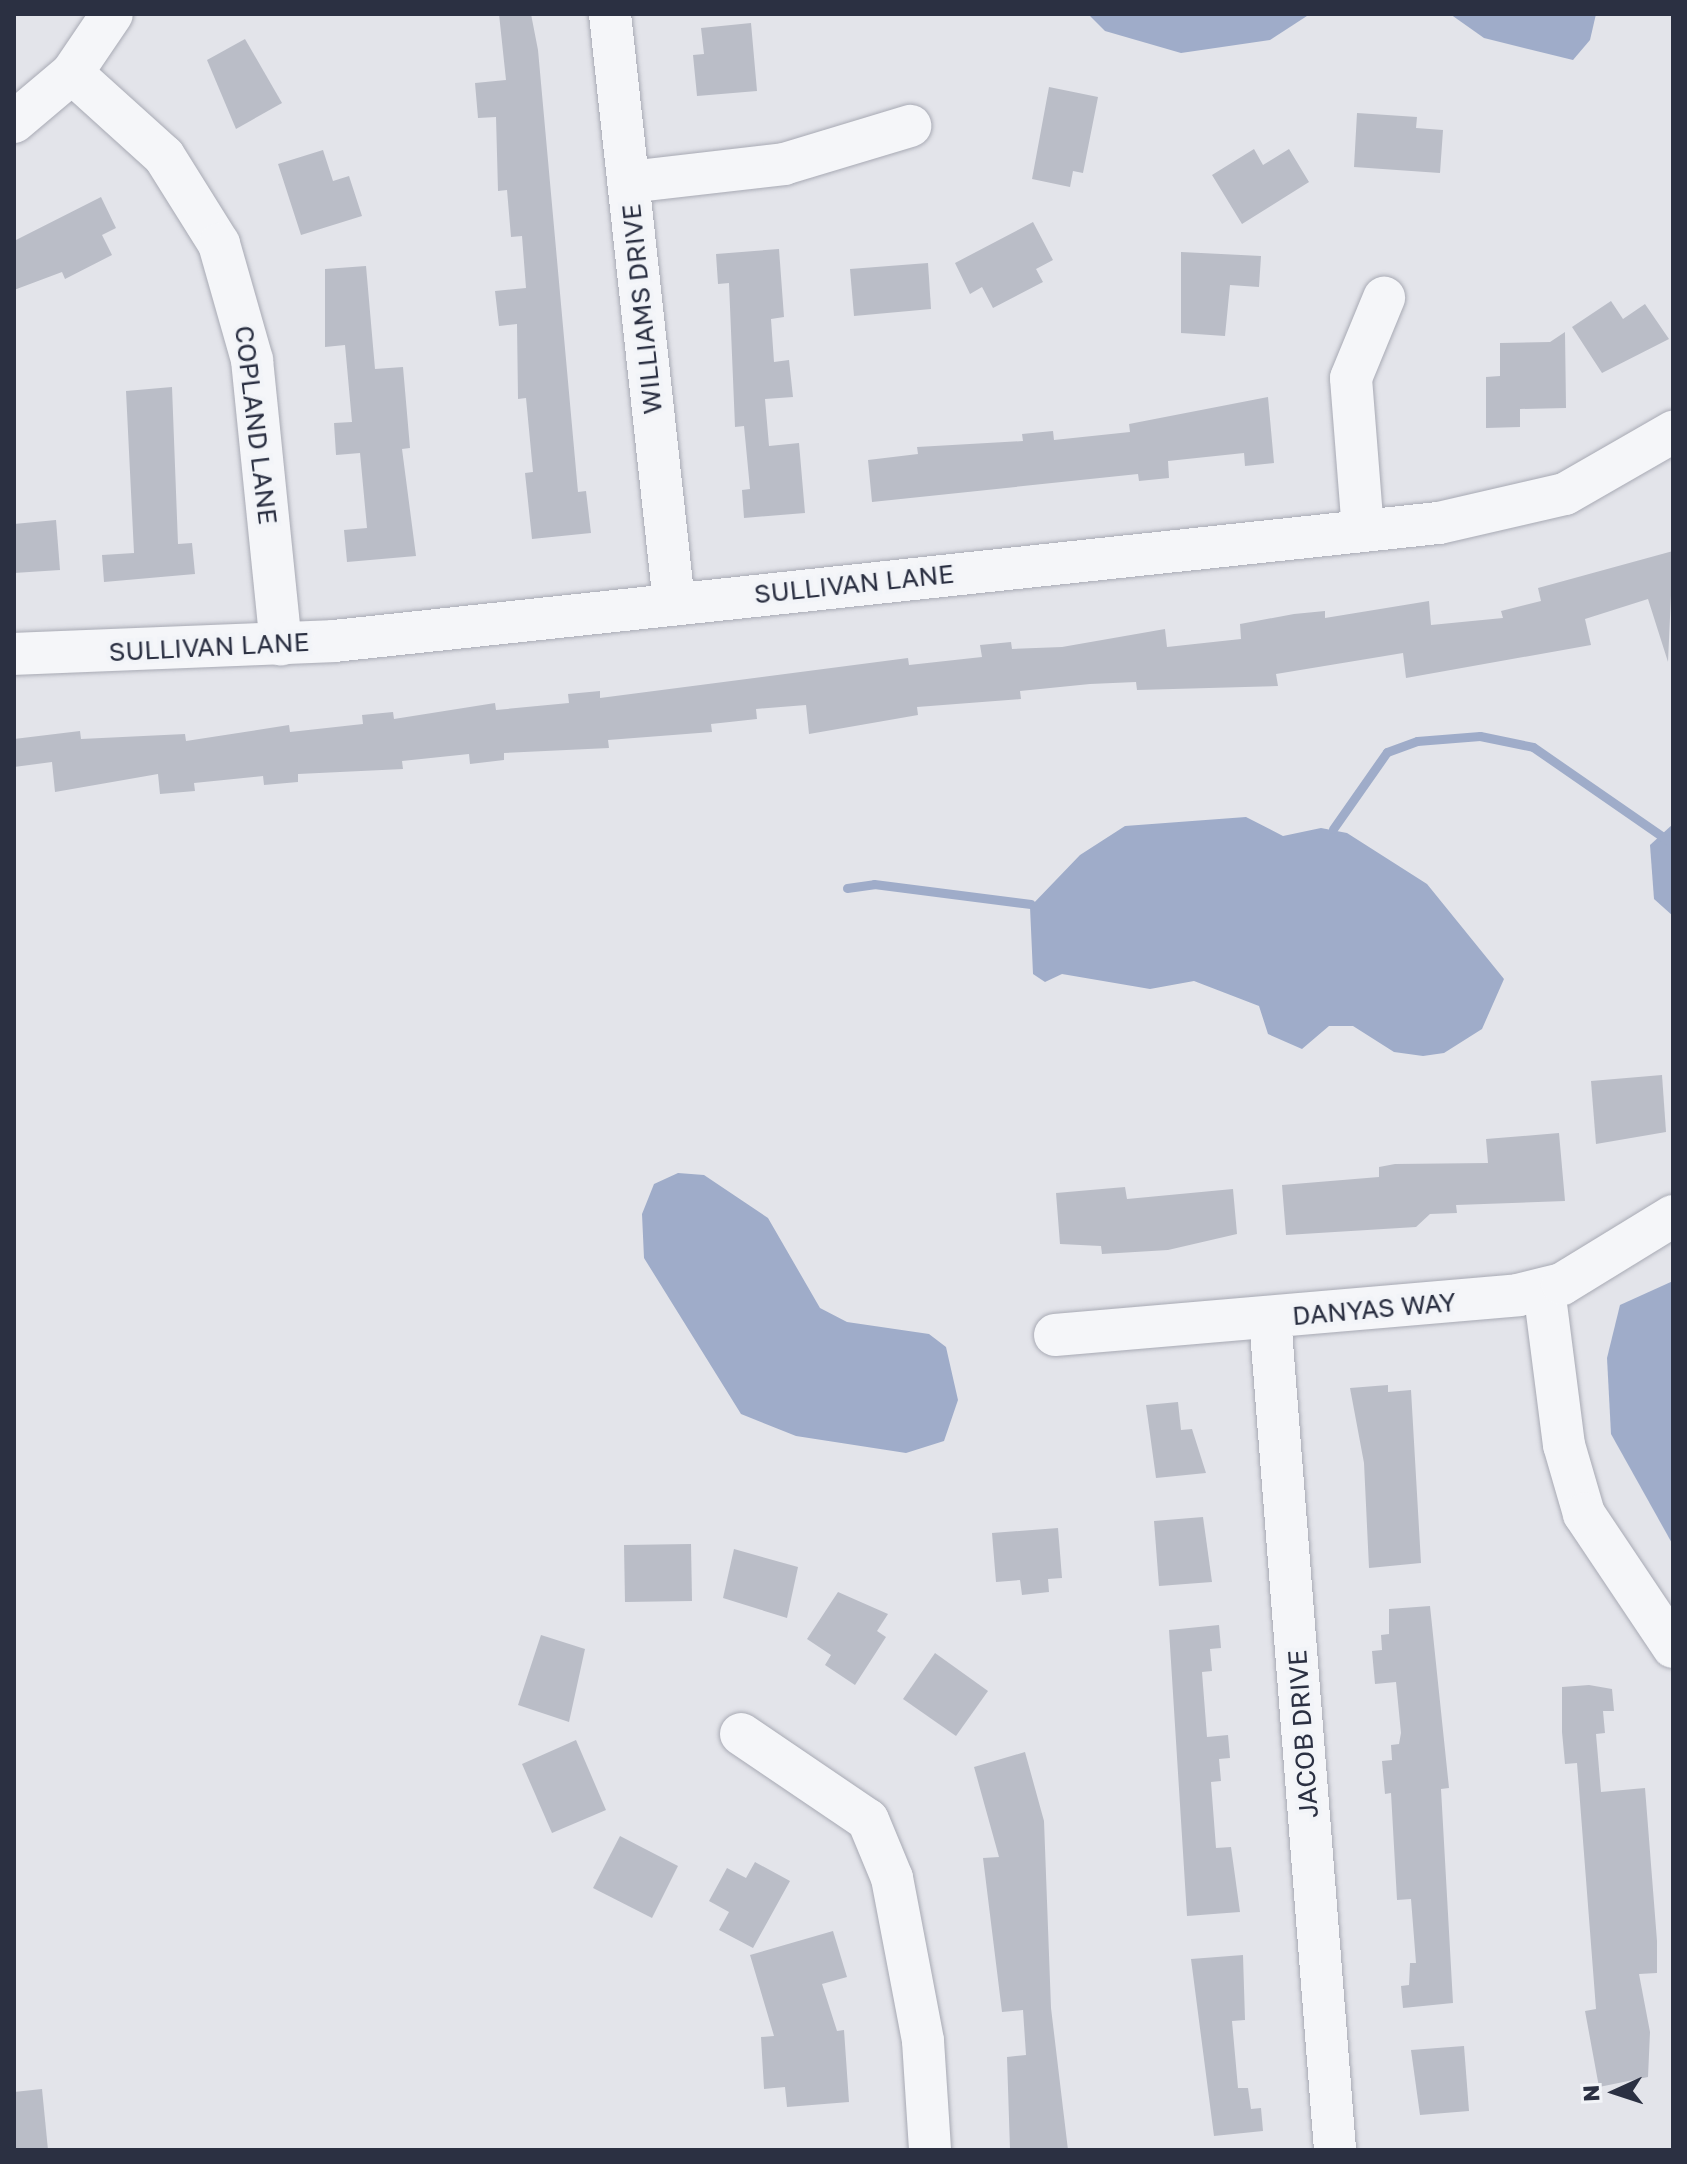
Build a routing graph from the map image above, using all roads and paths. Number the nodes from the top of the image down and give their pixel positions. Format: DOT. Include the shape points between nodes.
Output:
graph roads {
  1 [pos="112,14"];
  2 [pos="610,14"];
  3 [pos="72,73"];
  4 [pos="14,122"];
  5 [pos="910,126"];
  6 [pos="629,182"];
  7 [pos="1384,298"];
  8 [pos="1673,432"];
  9 [pos="1363,531"];
  10 [pos="674,603"];
  11 [pos="281,645"];
  12 [pos="14,654"];
  13 [pos="1673,1216"];
  14 [pos="1544,1289"];
  15 [pos="1270,1318"];
  16 [pos="1055,1335"];
  17 [pos="1673,1647"];
  18 [pos="741,1734"];
  19 [pos="930,2150"];
  20 [pos="1335,2150"];
  1 -- 3 [label="street"];
  2 -- 6 [label="street, WILLIAMS DRIVE"];
  3 -- 4 [label="street"];
  3 -- 11 [label="street, COPLAND LANE" via="164,156 219,244 252,360"];
  5 -- 6 [label="street" via="784,164"];
  6 -- 10 [label="street, WILLIAMS DRIVE"];
  7 -- 9 [label="street" via="1351,378"];
  8 -- 9 [label="street, SULLIVAN LANE" via="1565,494 1499,514"];
  9 -- 10 [label="street, SULLIVAN LANE"];
  10 -- 11 [label="street, SULLIVAN LANE"];
  11 -- 12 [label="street, SULLIVAN LANE"];
  13 -- 14 [label="street, DANYAS WAY" via="1615,1257"];
  14 -- 15 [label="street, DANYAS WAY"];
  14 -- 17 [label="street" via="1564,1445 1584,1514"];
  15 -- 16 [label="street, DANYAS WAY"];
  15 -- 20 [label="street, JACOB DRIVE"];
  18 -- 19 [label="street" via="868,1820 892,1878 923,2041"];
}
